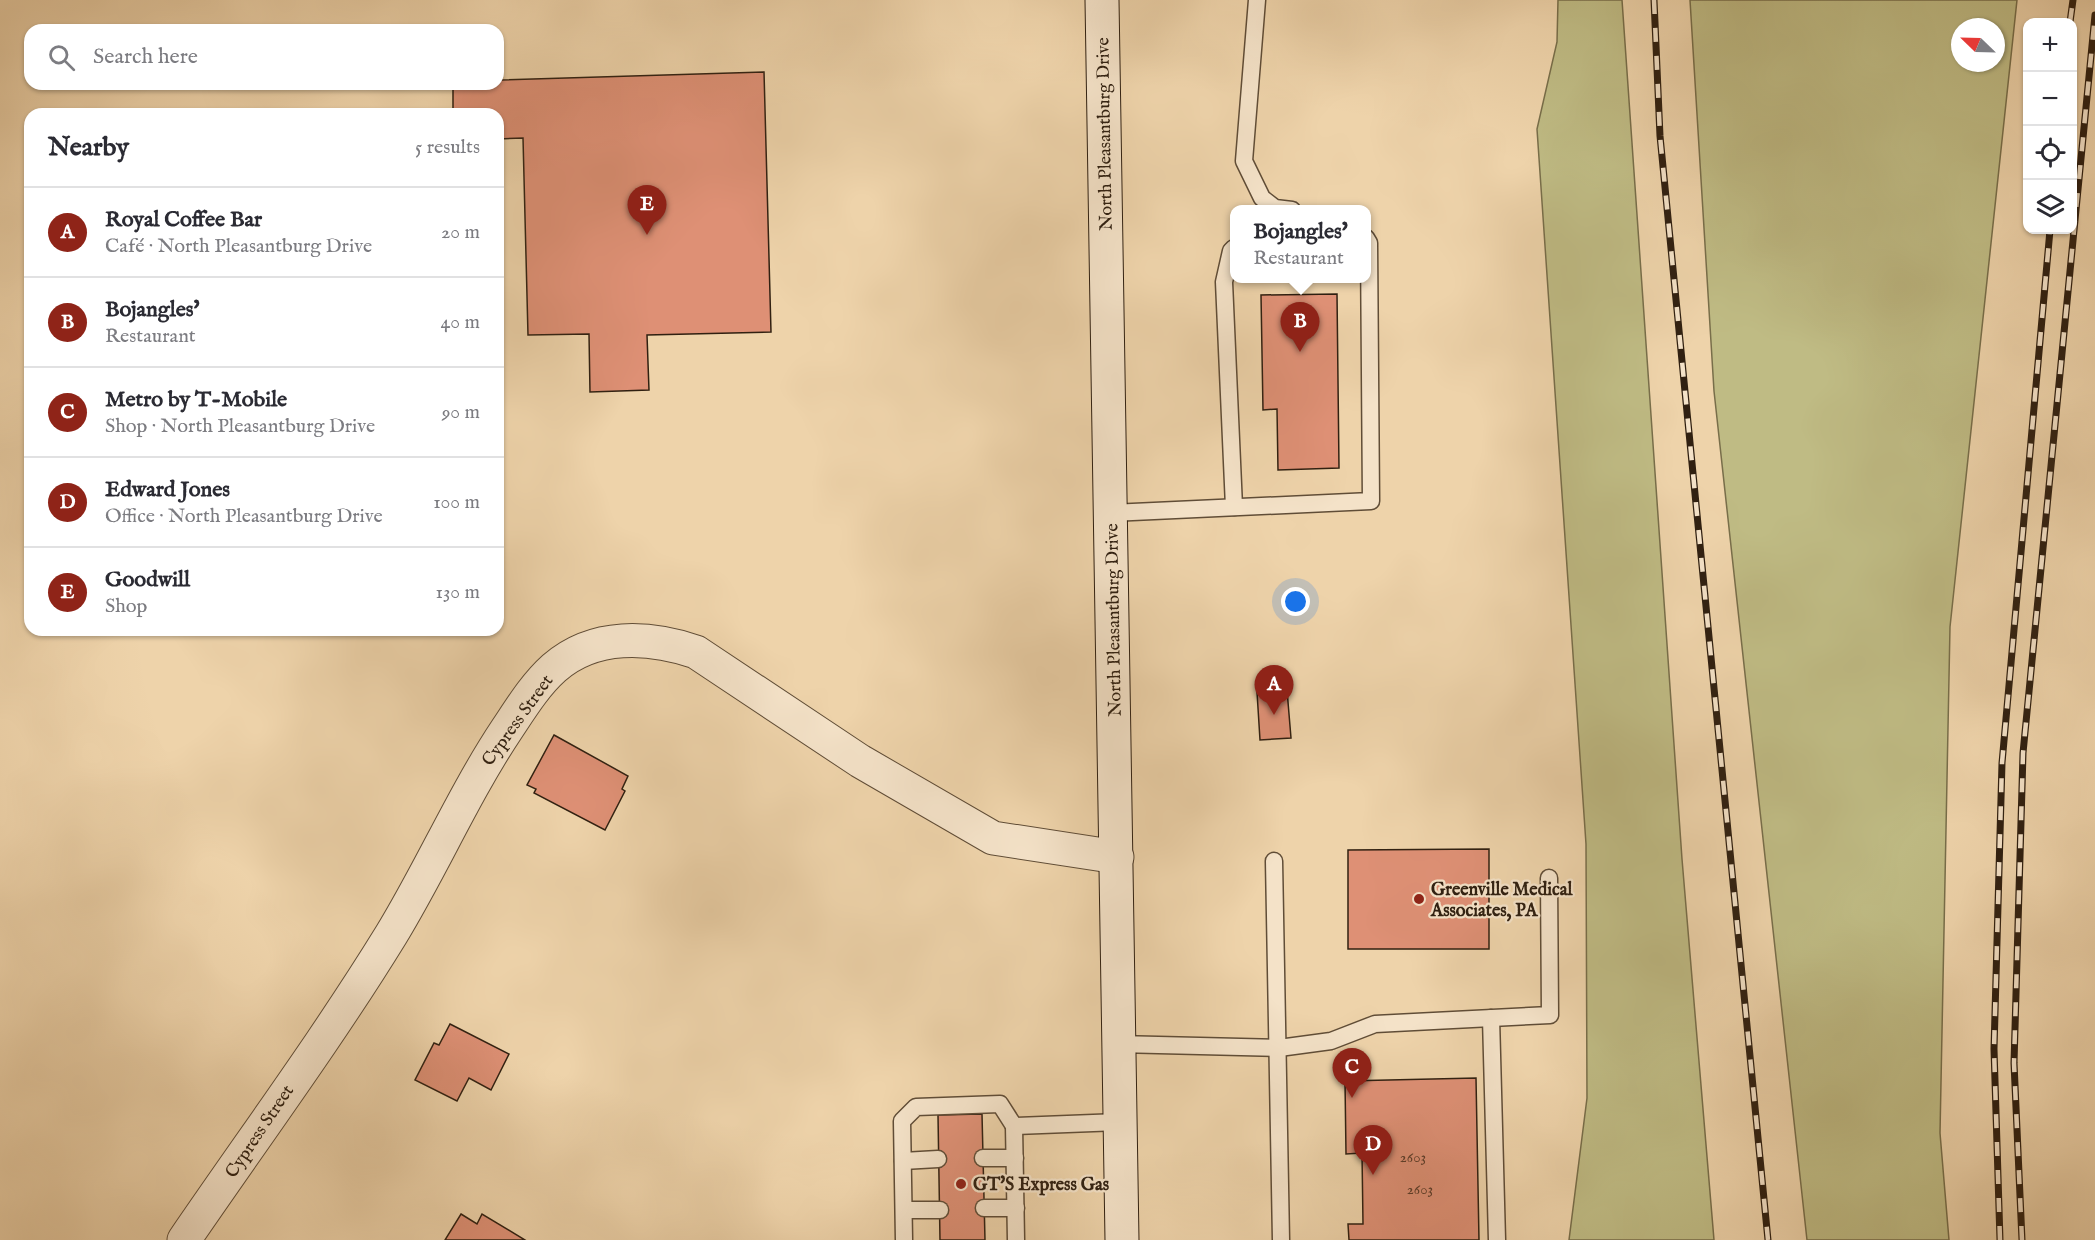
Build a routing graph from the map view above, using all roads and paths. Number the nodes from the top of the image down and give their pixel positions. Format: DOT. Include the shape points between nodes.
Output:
graph roads {
  1 [pos="1102,0"];
  2 [pos="1257,0"];
  3 [pos="1273,205"];
  4 [pos="1230,255"];
  5 [pos="1369,283"];
  6 [pos="1234,507"];
  7 [pos="1111,513"];
  8 [pos="1117,857"];
  9 [pos="1274,861"];
  10 [pos="1549,878"];
  11 [pos="1491,1018"];
  12 [pos="1117,1044"];
  13 [pos="1279,1048"];
  14 [pos="1119,1122"];
  15 [pos="1014,1126"];
  16 [pos="983,1158"];
  17 [pos="1015,1158"];
  18 [pos="938,1160"];
  19 [pos="903,1161"];
  20 [pos="984,1208"];
  21 [pos="1016,1208"];
  22 [pos="904,1210"];
  23 [pos="940,1210"];
  24 [pos="184,1240"];
  25 [pos="904,1240"];
  26 [pos="1016,1240"];
  27 [pos="1122,1240"];
  28 [pos="1281,1240"];
  29 [pos="1497,1240"];
  1 -- 7 [label="street, North Pleasantburg Drive"];
  2 -- 3 [label="lane" via="1244,161 1262,198"];
  4 -- 6 [label="lane" via="1224,282"];
  5 -- 6 [label="lane" via="1371,501"];
  6 -- 7 [label="lane"];
  7 -- 8 [label="street, North Pleasantburg Drive"];
  8 -- 12 [label="street, North Pleasantburg Drive"];
  8 -- 24 [label="street, Cypress Street" via="993,838 860,761 696,652 638,639 594,646 554,669 524,704 485,761 392,933"];
  9 -- 13 [label="lane"];
  10 -- 11 [label="lane" via="1550,1015"];
  11 -- 13 [label="lane" via="1375,1024 1330,1041"];
  11 -- 29 [label="lane"];
  12 -- 13 [label="lane"];
  12 -- 14 [label="street, North Pleasantburg Drive"];
  13 -- 28 [label="lane"];
  14 -- 15 [label="lane"];
  14 -- 27 [label="street, North Pleasantburg Drive"];
  15 -- 17 [label="lane"];
  15 -- 19 [label="lane" via="1000,1104 916,1107 902,1121"];
  16 -- 17 [label="lane"];
  17 -- 21 [label="lane"];
  18 -- 19 [label="lane"];
  19 -- 22 [label="lane"];
  20 -- 21 [label="lane"];
  21 -- 26 [label="lane"];
  22 -- 23 [label="lane"];
  22 -- 25 [label="lane"];
}
